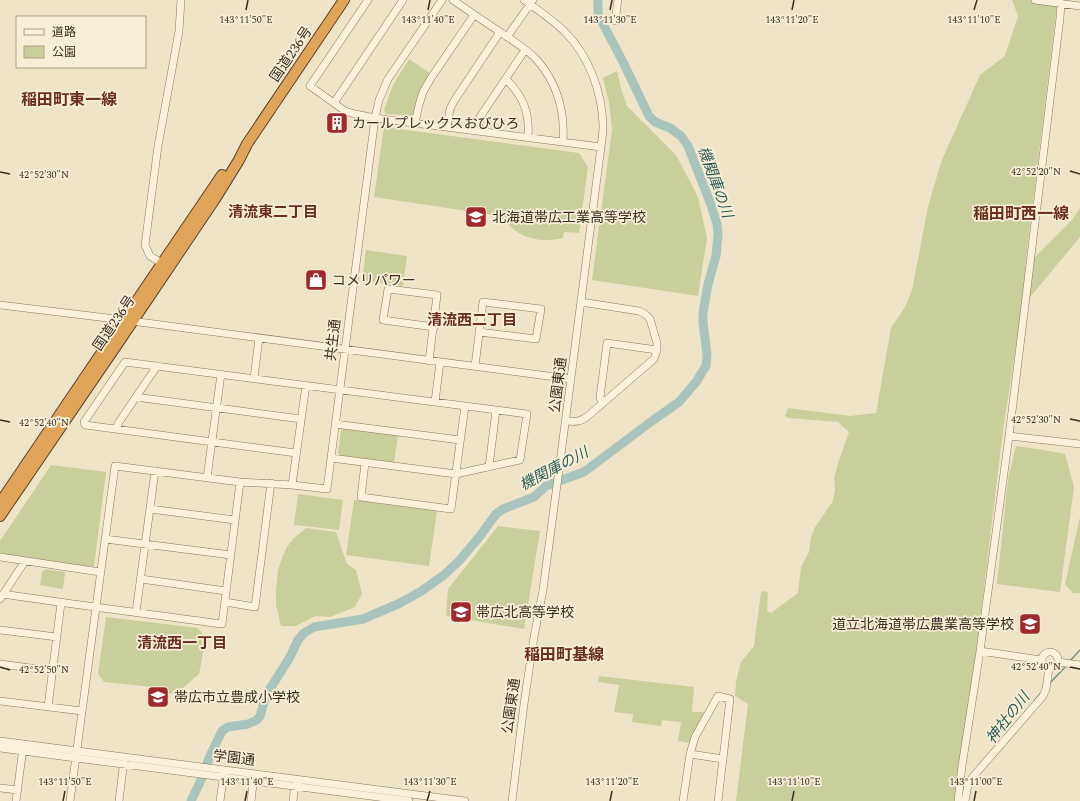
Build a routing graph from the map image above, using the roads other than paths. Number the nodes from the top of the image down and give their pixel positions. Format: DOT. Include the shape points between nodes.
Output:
graph roads {
  1 [pos="181,0"];
  2 [pos="344,0"];
  3 [pos="368,0"];
  4 [pos="403,0"];
  5 [pos="442,0"];
  6 [pos="453,0"];
  7 [pos="618,0"];
  8 [pos="1035,0"];
  9 [pos="529,1"];
  10 [pos="1061,3"];
  11 [pos="1080,6"];
  12 [pos="474,15"];
  13 [pos="615,21"];
  14 [pos="500,32"];
  15 [pos="507,37"];
  16 [pos="525,50"];
  17 [pos="506,79"];
  18 [pos="334,103"];
  19 [pos="375,118"];
  20 [pos="416,123"];
  21 [pos="447,127"];
  22 [pos="478,131"];
  23 [pos="528,137"];
  24 [pos="563,142"];
  25 [pos="602,147"];
  26 [pos="165,265"];
  27 [pos="581,302"];
  28 [pos="0,305"];
  29 [pos="128,321"];
  30 [pos="434,327"];
  31 [pos="479,332"];
  32 [pos="259,338"];
  33 [pos="345,350"];
  34 [pos="657,350"];
  35 [pos="429,361"];
  36 [pos="440,362"];
  37 [pos="157,366"];
  38 [pos="475,366"];
  39 [pos="220,374"];
  40 [pos="254,378"];
  41 [pos="571,379"];
  42 [pos="306,385"];
  43 [pos="340,390"];
  44 [pos="137,396"];
  45 [pos="435,402"];
  46 [pos="602,404"];
  47 [pos="464,406"];
  48 [pos="216,407"];
  49 [pos="496,410"];
  50 [pos="301,419"];
  51 [pos="566,421"];
  52 [pos="335,424"];
  53 [pos="116,429"];
  54 [pos="1009,436"];
  55 [pos="460,440"];
  56 [pos="212,442"];
  57 [pos="1080,444"];
  58 [pos="296,453"];
  59 [pos="331,458"];
  60 [pos="365,462"];
  61 [pos="489,467"];
  62 [pos="155,471"];
  63 [pos="456,474"];
  64 [pos="207,478"];
  65 [pos="240,482"];
  66 [pos="270,483"];
  67 [pos="292,485"];
  68 [pos="0,503"];
  69 [pos="150,508"];
  70 [pos="0,516"];
  71 [pos="235,520"];
  72 [pos="105,539"];
  73 [pos="145,544"];
  74 [pos="231,555"];
  75 [pos="0,557"];
  76 [pos="25,561"];
  77 [pos="100,572"];
  78 [pos="141,579"];
  79 [pos="226,590"];
  80 [pos="2,596"];
  81 [pos="225,602"];
  82 [pos="61,603"];
  83 [pos="96,608"];
  84 [pos="136,612"];
  85 [pos="0,630"];
  86 [pos="57,637"];
  87 [pos="980,651"];
  88 [pos="1041,660"];
  89 [pos="1058,662"];
  90 [pos="0,664"];
  91 [pos="1080,665"];
  92 [pos="1049,668"];
  93 [pos="53,671"];
  94 [pos="0,701"];
  95 [pos="48,707"];
  96 [pos="82,711"];
  97 [pos="0,741"];
  98 [pos="23,747"];
  99 [pos="0,748"];
  100 [pos="690,754"];
  101 [pos="76,755"];
  102 [pos="125,756"];
  103 [pos="723,759"];
  104 [pos="124,764"];
  105 [pos="195,770"];
  106 [pos="224,774"];
  107 [pos="254,777"];
  108 [pos="295,783"];
  109 [pos="0,788"];
  110 [pos="18,790"];
  111 [pos="360,794"];
  112 [pos="434,799"];
  113 [pos="16,801"];
  114 [pos="70,801"];
  115 [pos="119,801"];
  116 [pos="220,801"];
  117 [pos="251,801"];
  118 [pos="292,801"];
  119 [pos="409,801"];
  120 [pos="464,801"];
  121 [pos="512,801"];
  122 [pos="682,801"];
  123 [pos="718,801"];
  124 [pos="958,801"];
  125 [pos="965,801"];
  1 -- 26 [label="street" via="179,31 158,146 145,245 150,256"];
  2 -- 26 [label="highway, 国道236号" via="247,144 235,167"];
  3 -- 18 [label="street" via="310,86"];
  4 -- 18 [label="street"];
  5 -- 19 [label="street, 共生通" via="388,79"];
  6 -- 12 [label="street"];
  7 -- 13 [label="street"];
  8 -- 10 [label="street"];
  9 -- 15 [label="street"];
  9 -- 25 [label="street, 公園東通" via="566,34 588,64 601,105"];
  10 -- 11 [label="street"];
  10 -- 54 [label="street"];
  12 -- 14 [label="street"];
  12 -- 20 [label="street" via="423,92"];
  14 -- 15 [label="street"];
  14 -- 21 [label="street" via="454,101"];
  15 -- 16 [label="street"];
  16 -- 17 [label="street"];
  16 -- 24 [label="street" via="537,60 558,95 564,128"];
  17 -- 22 [label="street" via="480,117"];
  17 -- 23 [label="street" via="524,104 528,118"];
  18 -- 19 [label="street" via="355,114"];
  19 -- 20 [label="street"];
  19 -- 33 [label="street, 共生通"];
  20 -- 21 [label="street"];
  21 -- 22 [label="street"];
  22 -- 23 [label="street"];
  23 -- 24 [label="street"];
  24 -- 25 [label="street"];
  25 -- 27 [label="street, 公園東通"];
  26 -- 29 [label="highway, 国道236号"];
  27 -- 34 [label="street" via="645,314 650,319"];
  27 -- 41 [label="street, 公園東通"];
  28 -- 29 [label="street"];
  29 -- 32 [label="street"];
  29 -- 68 [label="highway, 国道236号"];
  29 -- 70 [label="highway, 国道236号"];
  30 -- 30 [label="street" via="437,295 388,289 384,320"];
  30 -- 35 [label="street"];
  31 -- 31 [label="street" via="483,302 541,309 536,339"];
  31 -- 38 [label="street"];
  32 -- 33 [label="street"];
  32 -- 40 [label="street"];
  33 -- 35 [label="street"];
  33 -- 43 [label="street, 共生通"];
  34 -- 46 [label="street" via="654,359"];
  34 -- 46 [label="street" via="607,343 600,397"];
  35 -- 36 [label="street"];
  36 -- 38 [label="street"];
  36 -- 45 [label="street"];
  37 -- 39 [label="street"];
  37 -- 44 [label="street"];
  37 -- 53 [label="street" via="125,362 84,422 86,425"];
  38 -- 41 [label="street"];
  39 -- 40 [label="street"];
  39 -- 48 [label="street"];
  40 -- 42 [label="street"];
  41 -- 51 [label="street, 公園東通"];
  42 -- 43 [label="street"];
  42 -- 50 [label="street"];
  43 -- 45 [label="street"];
  43 -- 52 [label="street, 共生通"];
  44 -- 48 [label="street"];
  44 -- 53 [label="street"];
  45 -- 47 [label="street"];
  46 -- 51 [label="street" via="583,420"];
  47 -- 49 [label="street"];
  47 -- 55 [label="street"];
  48 -- 50 [label="street"];
  48 -- 56 [label="street"];
  49 -- 61 [label="street"];
  49 -- 61 [label="street" via="527,414 520,460"];
  50 -- 58 [label="street"];
  51 -- 121 [label="street, 公園東通"];
  52 -- 55 [label="street"];
  52 -- 59 [label="street, 共生通"];
  53 -- 56 [label="street"];
  54 -- 57 [label="street"];
  54 -- 87 [label="street"];
  55 -- 63 [label="street"];
  56 -- 58 [label="street"];
  56 -- 64 [label="street"];
  58 -- 67 [label="street"];
  59 -- 60 [label="street"];
  59 -- 67 [label="street, 共生通" via="327,489"];
  60 -- 63 [label="street"];
  60 -- 63 [label="street" via="361,497 443,508 451,508"];
  61 -- 63 [label="street"];
  62 -- 64 [label="street, 共生通"];
  62 -- 69 [label="street"];
  62 -- 72 [label="street, 共生通" via="115,466"];
  64 -- 65 [label="street, 共生通"];
  65 -- 66 [label="street, 共生通"];
  65 -- 71 [label="street"];
  66 -- 67 [label="street, 共生通"];
  66 -- 81 [label="street" via="255,606"];
  69 -- 71 [label="street"];
  69 -- 73 [label="street"];
  71 -- 74 [label="street"];
  72 -- 73 [label="street"];
  72 -- 77 [label="street"];
  73 -- 74 [label="street"];
  73 -- 78 [label="street"];
  74 -- 79 [label="street"];
  75 -- 76 [label="street"];
  76 -- 77 [label="street"];
  76 -- 80 [label="street"];
  77 -- 83 [label="street"];
  78 -- 79 [label="street"];
  78 -- 84 [label="street"];
  79 -- 81 [label="street"];
  80 -- 82 [label="street"];
  81 -- 84 [label="street" via="222,624"];
  82 -- 83 [label="street"];
  82 -- 86 [label="street"];
  83 -- 84 [label="street"];
  83 -- 96 [label="street"];
  85 -- 86 [label="street"];
  86 -- 93 [label="street"];
  87 -- 88 [label="street"];
  87 -- 124 [label="street"];
  88 -- 89 [label="street" via="1043,654 1051,651 1058,656"];
  88 -- 92 [label="street"];
  89 -- 91 [label="street"];
  89 -- 92 [label="street"];
  90 -- 93 [label="street"];
  92 -- 125 [label="street" via="1043,696 971,779"];
  93 -- 95 [label="street"];
  94 -- 95 [label="street"];
  95 -- 96 [label="street"];
  96 -- 101 [label="street"];
  97 -- 98 [label="street, 学園通"];
  98 -- 99 [label="street, 学園通"];
  98 -- 101 [label="street, 学園通"];
  98 -- 110 [label="street"];
  100 -- 103 [label="street"];
  100 -- 103 [label="street" via="695,738 718,696 730,699"];
  100 -- 122 [label="street"];
  101 -- 102 [label="street, 学園通"];
  101 -- 104 [label="street, 学園通"];
  101 -- 114 [label="street"];
  102 -- 104 [label="street"];
  102 -- 105 [label="street, 学園通"];
  103 -- 123 [label="street"];
  104 -- 105 [label="street, 学園通"];
  104 -- 115 [label="street"];
  105 -- 106 [label="street, 学園通"];
  106 -- 107 [label="street, 学園通"];
  106 -- 116 [label="street"];
  107 -- 108 [label="street, 学園通"];
  107 -- 117 [label="street"];
  108 -- 111 [label="street, 学園通"];
  108 -- 118 [label="street"];
  109 -- 110 [label="street"];
  110 -- 113 [label="street"];
  111 -- 112 [label="street, 学園通"];
  111 -- 119 [label="street, 学園通"];
  112 -- 120 [label="street, 学園通"];
}
